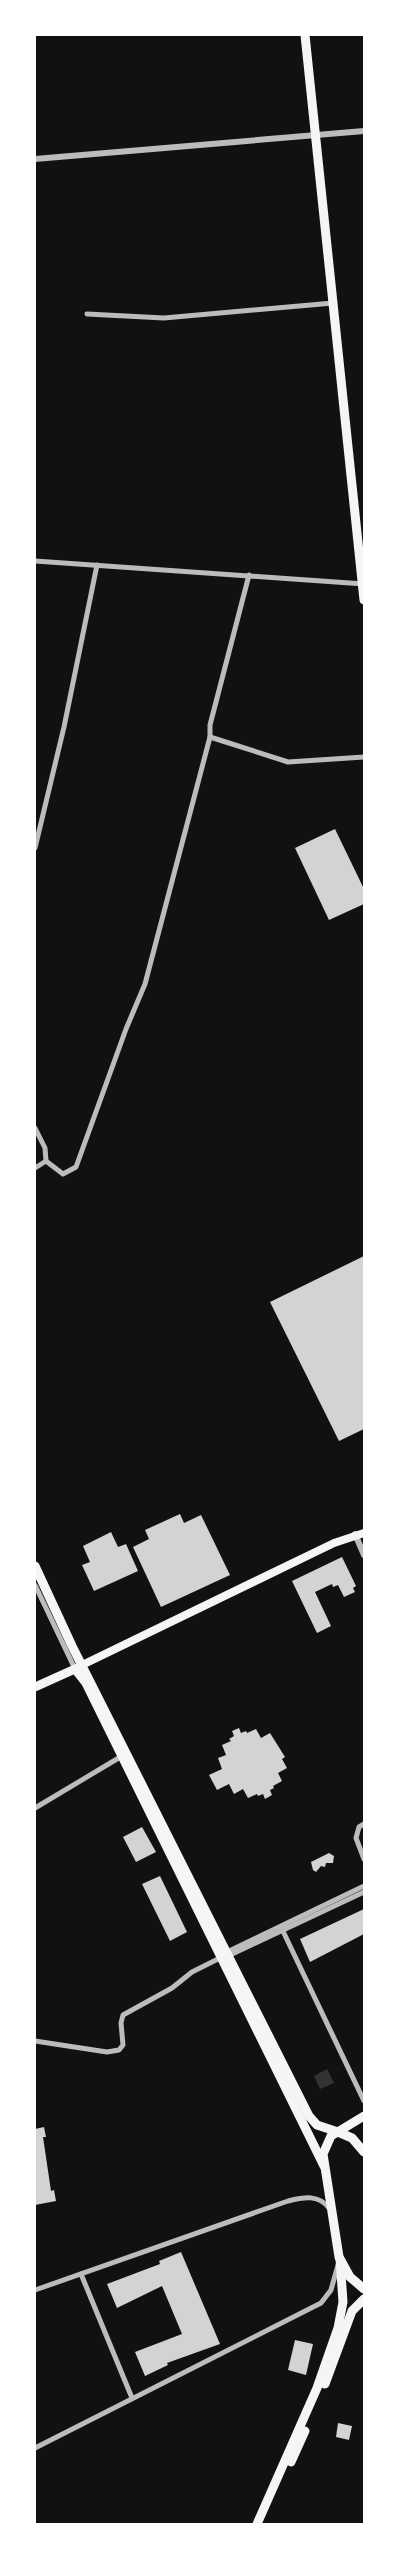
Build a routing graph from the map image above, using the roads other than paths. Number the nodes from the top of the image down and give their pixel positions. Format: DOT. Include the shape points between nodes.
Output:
graph roads {
  1 [pos="306,35"];
  2 [pos="364,130"];
  3 [pos="316,135"];
  4 [pos="35,159"];
  5 [pos="333,304"];
  6 [pos="87,314"];
  7 [pos="35,561"];
  8 [pos="97,565"];
  9 [pos="249,575"];
  10 [pos="363,584"];
  11 [pos="364,600"];
  12 [pos="210,737"];
  13 [pos="364,757"];
  14 [pos="35,848"];
  15 [pos="35,1128"];
  16 [pos="46,1161"];
  17 [pos="35,1168"];
  18 [pos="361,1531"];
  19 [pos="364,1555"];
  20 [pos="35,1566"];
  21 [pos="35,1586"];
  22 [pos="78,1667"];
  23 [pos="35,1687"];
  24 [pos="122,1756"];
  25 [pos="35,1808"];
  26 [pos="364,1824"];
  27 [pos="364,1859"];
  28 [pos="364,1886"];
  29 [pos="364,1892"];
  30 [pos="282,1929"];
  31 [pos="224,1956"];
  32 [pos="35,2040"];
  33 [pos="364,2101"];
  34 [pos="364,2116"];
  35 [pos="338,2132"];
  36 [pos="364,2152"];
  37 [pos="324,2166"];
  38 [pos="332,2216"];
  39 [pos="339,2257"];
  40 [pos="81,2274"];
  41 [pos="364,2289"];
  42 [pos="35,2290"];
  43 [pos="364,2299"];
  44 [pos="132,2398"];
  45 [pos="35,2448"];
  46 [pos="257,2524"];
  47 [pos="263,2524"];
  1 -- 3 [label="main road"];
  2 -- 3 [label="street"];
  3 -- 4 [label="street"];
  3 -- 5 [label="main road"];
  5 -- 6 [label="street" via="164,318"];
  5 -- 10 [label="main road"];
  7 -- 8 [label="street"];
  8 -- 9 [label="street"];
  8 -- 14 [label="street" via="64,728"];
  9 -- 10 [label="street"];
  9 -- 12 [label="street" via="210,725"];
  10 -- 11 [label="main road"];
  12 -- 13 [label="street" via="288,762"];
  12 -- 16 [label="street" via="145,984 76,1167 63,1174"];
  15 -- 16 [label="street" via="45,1148"];
  16 -- 17 [label="street"];
  18 -- 19 [label="street"];
  18 -- 22 [label="main road"];
  20 -- 22 [label="main road"];
  21 -- 22 [label="street"];
  22 -- 23 [label="main road"];
  22 -- 24 [label="main road"];
  22 -- 31 [label="main road"];
  24 -- 25 [label="street"];
  24 -- 31 [label="main road"];
  26 -- 27 [label="street" via="359,1827 356,1838"];
  28 -- 30 [label="street"];
  29 -- 30 [label="street"];
  30 -- 31 [label="street"];
  30 -- 33 [label="street"];
  31 -- 32 [label="street" via="123,2015 123,2045 119,2050 107,2052"];
  31 -- 35 [label="main road" via="309,2116 317,2125"];
  31 -- 37 [label="main road"];
  34 -- 35 [label="main road"];
  35 -- 36 [label="main road" via="352,2138"];
  35 -- 37 [label="main road" via="324,2147"];
  37 -- 38 [label="main road"];
  38 -- 39 [label="main road"];
  38 -- 40 [label="street" via="320,2200 298,2199"];
  39 -- 41 [label="main road" via="350,2276"];
  39 -- 44 [label="street" via="331,2290 321,2303"];
  39 -- 46 [label="main road" via="343,2302 338,2328 317,2388"];
  40 -- 42 [label="street"];
  40 -- 44 [label="street"];
  43 -- 47 [label="main road" via="352,2311 320,2396"];
  44 -- 45 [label="street"];
}
